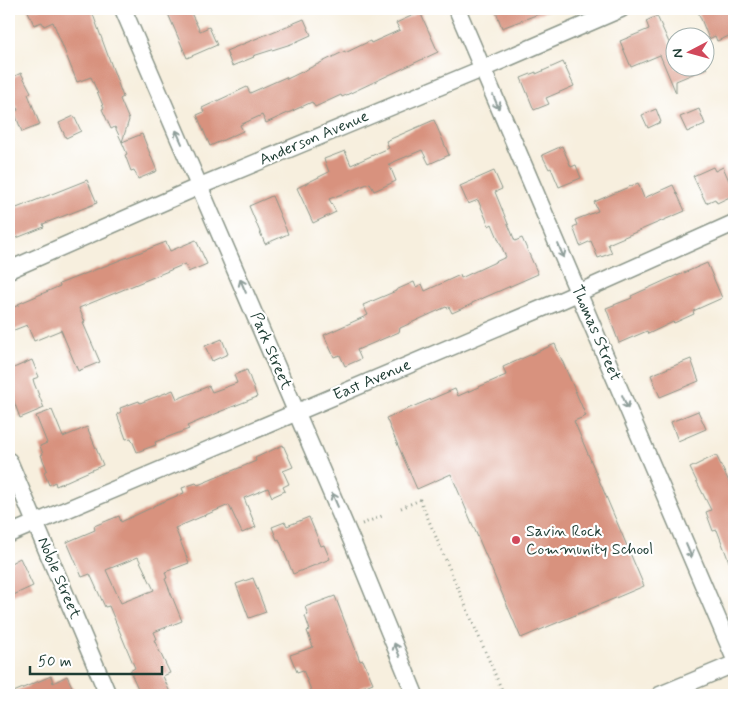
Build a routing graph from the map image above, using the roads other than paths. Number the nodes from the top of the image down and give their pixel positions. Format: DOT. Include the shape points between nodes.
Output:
graph roads {
  1 [pos="123,9"];
  2 [pos="456,9"];
  3 [pos="621,9"];
  4 [pos="482,69"];
  5 [pos="200,186"];
  6 [pos="734,223"];
  7 [pos="9,270"];
  8 [pos="578,292"];
  9 [pos="297,412"];
  10 [pos="9,461"];
  11 [pos="35,522"];
  12 [pos="9,534"];
  13 [pos="734,657"];
  14 [pos="734,664"];
  15 [pos="108,695"];
  16 [pos="416,695"];
  17 [pos="660,695"];
  5 -- 1 [label="street, Park Street, one-way"];
  2 -- 4 [label="street, Thomas Street"];
  3 -- 4 [label="street, Anderson Avenue"];
  4 -- 5 [label="street, Anderson Avenue"];
  4 -- 8 [label="street, Thomas Street, one-way"];
  5 -- 7 [label="street, Anderson Avenue"];
  9 -- 5 [label="street, Park Street, one-way"];
  6 -- 8 [label="street, East Avenue"];
  8 -- 9 [label="street, East Avenue"];
  8 -- 13 [label="street, Thomas Street, one-way"];
  9 -- 11 [label="street, East Avenue"];
  16 -- 9 [label="street, Park Street, one-way"];
  10 -- 11 [label="street, Noble Street"];
  11 -- 12 [label="street, East Avenue"];
  11 -- 15 [label="street, Noble Street"];
  14 -- 17 [label="street"];
}
